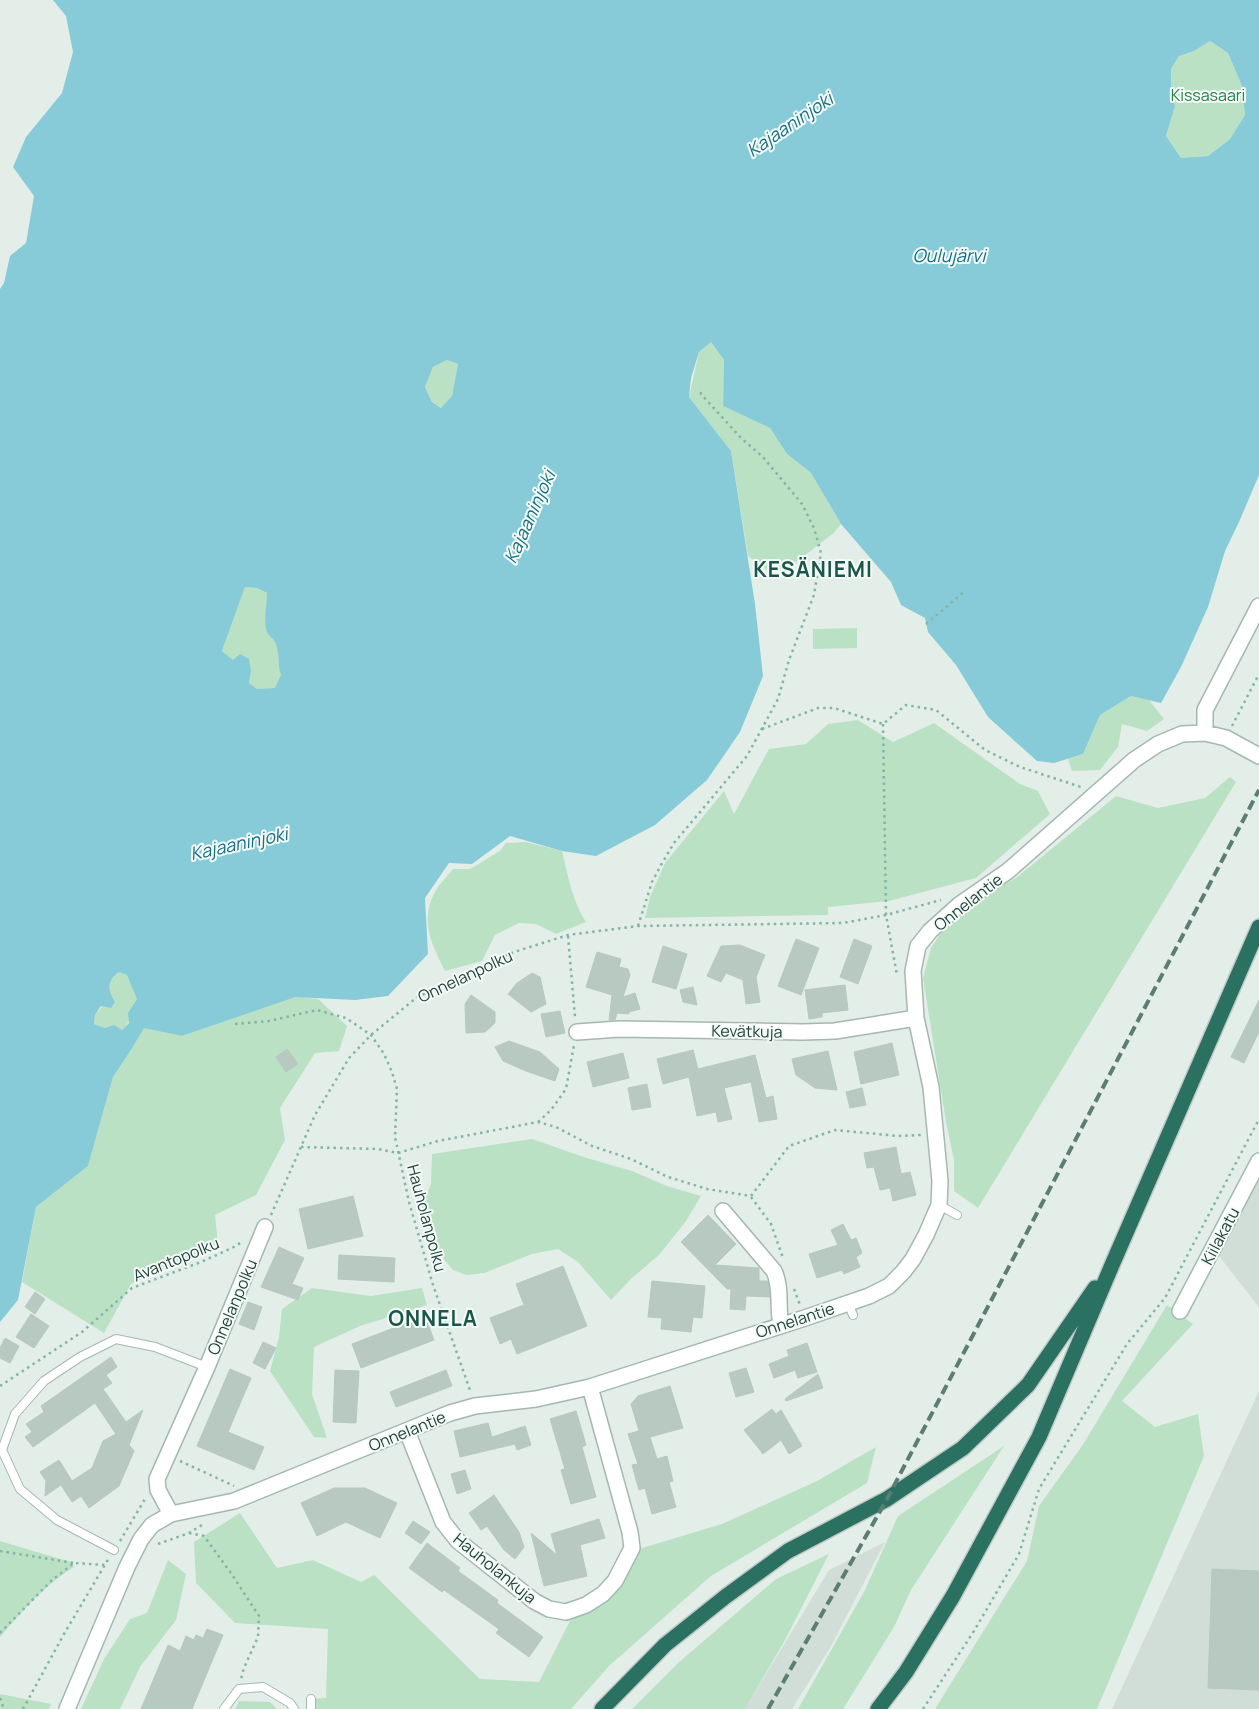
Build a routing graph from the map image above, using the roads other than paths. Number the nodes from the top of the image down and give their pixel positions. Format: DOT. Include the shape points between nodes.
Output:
graph roads {
  1 [pos="1259,606"];
  2 [pos="1205,733"];
  3 [pos="1259,756"];
  4 [pos="1259,927"];
  5 [pos="916,1018"];
  6 [pos="577,1032"];
  7 [pos="1259,1161"];
  8 [pos="939,1205"];
  9 [pos="723,1211"];
  10 [pos="958,1215"];
  11 [pos="265,1227"];
  12 [pos="1112,1265"];
  13 [pos="1180,1311"];
  14 [pos="781,1325"];
  15 [pos="207,1366"];
  16 [pos="590,1387"];
  17 [pos="407,1431"];
  18 [pos="171,1514"];
  19 [pos="114,1550"];
  20 [pos="906,1672"];
  21 [pos="311,1699"];
  22 [pos="67,1709"];
  23 [pos="224,1709"];
  24 [pos="294,1709"];
  25 [pos="311,1709"];
  26 [pos="602,1709"];
  27 [pos="878,1709"];
  28 [pos="890,1709"];
  1 -- 2 [label="street" via="1205,710"];
  2 -- 3 [label="street, Onnelantie" via="1226,738"];
  2 -- 5 [label="street, Onnelantie" via="1182,734 1158,744 1134,760 1008,871 959,905 930,931 918,946 913,971"];
  4 -- 12 [label="highway"];
  5 -- 6 [label="street, Kevätkuja" via="827,1031 619,1029"];
  5 -- 8 [label="street, Onnelantie" via="936,1135"];
  7 -- 13 [label="street, Kiilakatu"];
  8 -- 10 [label="lane"];
  8 -- 14 [label="street, Onnelantie" via="913,1259 889,1286 850,1309"];
  9 -- 14 [label="street" via="774,1271 778,1280"];
  11 -- 15 [label="street, Onnelanpolku"];
  12 -- 20 [label="highway" via="1039,1437 953,1596"];
  12 -- 26 [label="highway" via="1028,1385 963,1448 887,1499 788,1551 665,1645"];
  14 -- 16 [label="street, Onnelantie"];
  15 -- 18 [label="street, Onnelanpolku" via="157,1478 158,1490"];
  15 -- 19 [label="lane" via="155,1347 116,1339 80,1357 44,1381 15,1414 2,1450 20,1489 57,1520"];
  16 -- 17 [label="street, Onnelantie" via="536,1399 475,1406"];
  16 -- 17 [label="street, Hauholankuja" via="632,1548 615,1581 603,1594 566,1612 549,1609 534,1601 458,1541 443,1522"];
  17 -- 18 [label="street, Onnelantie" via="234,1501"];
  18 -- 22 [label="street, Onnelantie" via="152,1525 141,1538"];
  20 -- 27 [label="highway"];
  20 -- 28 [label="highway"];
  21 -- 25 [label="lane"];
  23 -- 24 [label="lane" via="239,1689 263,1687 290,1703"];
}
